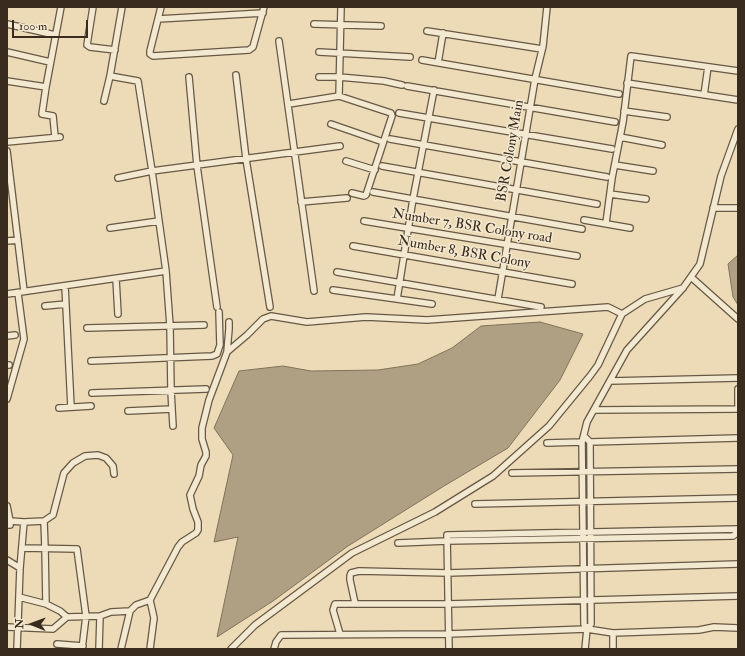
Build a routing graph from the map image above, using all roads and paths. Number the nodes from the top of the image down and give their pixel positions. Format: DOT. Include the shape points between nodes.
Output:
graph roads {
  1 [pos="61,7"];
  2 [pos="92,7"];
  3 [pos="122,7"];
  4 [pos="161,7"];
  5 [pos="264,7"];
  6 [pos="341,7"];
  7 [pos="547,7"];
  8 [pos="262,14"];
  9 [pos="158,18"];
  10 [pos="7,24"];
  11 [pos="314,24"];
  12 [pos="341,25"];
  13 [pos="381,26"];
  14 [pos="427,31"];
  15 [pos="443,33"];
  16 [pos="55,35"];
  17 [pos="279,41"];
  18 [pos="542,49"];
  19 [pos="115,50"];
  20 [pos="7,52"];
  21 [pos="319,52"];
  22 [pos="340,53"];
  23 [pos="410,57"];
  24 [pos="422,60"];
  25 [pos="50,62"];
  26 [pos="438,63"];
  27 [pos="708,67"];
  28 [pos="738,71"];
  29 [pos="236,75"];
  30 [pos="110,76"];
  31 [pos="189,77"];
  32 [pos="319,77"];
  33 [pos="339,77"];
  34 [pos="535,80"];
  35 [pos="7,81"];
  36 [pos="627,83"];
  37 [pos="46,87"];
  38 [pos="434,90"];
  39 [pos="619,94"];
  40 [pos="704,95"];
  41 [pos="339,96"];
  42 [pos="738,100"];
  43 [pos="104,101"];
  44 [pos="289,104"];
  45 [pos="531,107"];
  46 [pos="624,110"];
  47 [pos="399,113"];
  48 [pos="667,117"];
  49 [pos="429,118"];
  50 [pos="615,122"];
  51 [pos="331,124"];
  52 [pos="738,129"];
  53 [pos="526,135"];
  54 [pos="620,137"];
  55 [pos="390,139"];
  56 [pos="7,142"];
  57 [pos="383,142"];
  58 [pos="424,144"];
  59 [pos="662,145"];
  60 [pos="340,146"];
  61 [pos="612,149"];
  62 [pos="7,151"];
  63 [pos="294,152"];
  64 [pos="246,159"];
  65 [pos="346,161"];
  66 [pos="522,162"];
  67 [pos="615,165"];
  68 [pos="198,166"];
  69 [pos="382,166"];
  70 [pos="374,170"];
  71 [pos="152,171"];
  72 [pos="653,171"];
  73 [pos="418,172"];
  74 [pos="607,177"];
  75 [pos="118,178"];
  76 [pos="517,189"];
  77 [pos="10,192"];
  78 [pos="374,192"];
  79 [pos="352,193"];
  80 [pos="610,194"];
  81 [pos="347,198"];
  82 [pos="413,199"];
  83 [pos="646,199"];
  84 [pos="301,202"];
  85 [pos="597,204"];
  86 [pos="713,208"];
  87 [pos="738,208"];
  88 [pos="512,217"];
  89 [pos="584,220"];
  90 [pos="159,221"];
  91 [pos="364,221"];
  92 [pos="606,223"];
  93 [pos="110,228"];
  94 [pos="409,228"];
  95 [pos="630,228"];
  96 [pos="582,229"];
  97 [pos="18,240"];
  98 [pos="7,241"];
  99 [pos="507,244"];
  100 [pos="353,246"];
  101 [pos="404,255"];
  102 [pos="577,256"];
  103 [pos="166,271"];
  104 [pos="503,271"];
  105 [pos="337,272"];
  106 [pos="691,277"];
  107 [pos="116,279"];
  108 [pos="400,282"];
  109 [pos="572,284"];
  110 [pos="65,286"];
  111 [pos="683,288"];
  112 [pos="333,290"];
  113 [pos="314,291"];
  114 [pos="21,292"];
  115 [pos="7,294"];
  116 [pos="397,299"];
  117 [pos="498,300"];
  118 [pos="66,304"];
  119 [pos="432,304"];
  120 [pos="45,306"];
  121 [pos="270,307"];
  122 [pos="541,307"];
  123 [pos="118,314"];
  124 [pos="622,314"];
  125 [pos="738,319"];
  126 [pos="229,322"];
  127 [pos="204,325"];
  128 [pos="170,326"];
  129 [pos="87,328"];
  130 [pos="15,335"];
  131 [pos="7,336"];
  132 [pos="226,352"];
  133 [pos="170,357"];
  134 [pos="91,361"];
  135 [pos="738,378"];
  136 [pos="610,381"];
  137 [pos="206,389"];
  138 [pos="738,389"];
  139 [pos="171,391"];
  140 [pos="92,393"];
  141 [pos="7,399"];
  142 [pos="738,405"];
  143 [pos="91,406"];
  144 [pos="71,407"];
  145 [pos="59,408"];
  146 [pos="738,409"];
  147 [pos="172,410"];
  148 [pos="594,410"];
  149 [pos="128,411"];
  150 [pos="173,426"];
  151 [pos="584,436"];
  152 [pos="738,438"];
  153 [pos="582,442"];
  154 [pos="590,442"];
  155 [pos="547,443"];
  156 [pos="738,468"];
  157 [pos="582,472"];
  158 [pos="590,472"];
  159 [pos="512,473"];
  160 [pos="114,474"];
  161 [pos="738,498"];
  162 [pos="583,502"];
  163 [pos="590,502"];
  164 [pos="475,504"];
  165 [pos="7,506"];
  166 [pos="44,521"];
  167 [pos="24,522"];
  168 [pos="8,523"];
  169 [pos="738,531"];
  170 [pos="583,532"];
  171 [pos="590,536"];
  172 [pos="583,539"];
  173 [pos="447,541"];
  174 [pos="398,543"];
  175 [pos="22,548"];
  176 [pos="45,548"];
  177 [pos="7,560"];
  178 [pos="738,564"];
  179 [pos="20,568"];
  180 [pos="584,569"];
  181 [pos="590,569"];
  182 [pos="448,573"];
  183 [pos="738,596"];
  184 [pos="19,597"];
  185 [pos="150,600"];
  186 [pos="584,600"];
  187 [pos="591,600"];
  188 [pos="355,603"];
  189 [pos="46,604"];
  190 [pos="448,604"];
  191 [pos="130,611"];
  192 [pos="86,616"];
  193 [pos="100,616"];
  194 [pos="66,617"];
  195 [pos="7,627"];
  196 [pos="18,627"];
  197 [pos="738,628"];
  198 [pos="587,629"];
  199 [pos="613,632"];
  200 [pos="340,634"];
  201 [pos="448,634"];
  202 [pos="56,644"];
  203 [pos="82,648"];
  204 [pos="17,649"];
  205 [pos="99,649"];
  206 [pos="121,649"];
  207 [pos="150,649"];
  208 [pos="231,649"];
  209 [pos="274,649"];
  210 [pos="449,649"];
  211 [pos="585,649"];
  212 [pos="613,649"];
  1 -- 16 [label="street"];
  2 -- 19 [label="street" via="87,45"];
  3 -- 19 [label="street"];
  4 -- 9 [label="street"];
  5 -- 8 [label="street"];
  6 -- 12 [label="street"];
  7 -- 18 [label="street, BSR Colony Main"];
  8 -- 9 [label="street"];
  8 -- 9 [label="street" via="253,47 249,50 153,56 150,51"];
  10 -- 16 [label="street"];
  11 -- 12 [label="street"];
  12 -- 13 [label="street"];
  12 -- 22 [label="street"];
  14 -- 15 [label="street"];
  15 -- 18 [label="street"];
  15 -- 26 [label="street"];
  16 -- 25 [label="street"];
  17 -- 44 [label="street"];
  18 -- 34 [label="street, BSR Colony Main"];
  19 -- 30 [label="street"];
  20 -- 25 [label="street"];
  21 -- 22 [label="street"];
  22 -- 23 [label="street"];
  22 -- 33 [label="street"];
  24 -- 26 [label="street"];
  25 -- 37 [label="street"];
  26 -- 34 [label="street"];
  27 -- 28 [label="street"];
  27 -- 36 [label="street" via="631,56"];
  27 -- 40 [label="street"];
  29 -- 64 [label="street"];
  30 -- 43 [label="street"];
  30 -- 71 [label="street" via="138,81"];
  31 -- 68 [label="street"];
  32 -- 33 [label="street"];
  33 -- 38 [label="street" via="384,81"];
  33 -- 41 [label="street"];
  34 -- 39 [label="street"];
  34 -- 45 [label="street, BSR Colony Main"];
  35 -- 37 [label="street"];
  36 -- 40 [label="street"];
  36 -- 46 [label="street"];
  37 -- 56 [label="street" via="42,114 53,116 58,137"];
  38 -- 45 [label="street"];
  38 -- 49 [label="street"];
  40 -- 42 [label="street"];
  41 -- 44 [label="street"];
  41 -- 57 [label="street" via="391,113"];
  44 -- 63 [label="street"];
  45 -- 50 [label="street"];
  45 -- 53 [label="street, BSR Colony Main"];
  46 -- 48 [label="street"];
  46 -- 54 [label="street"];
  47 -- 49 [label="street"];
  49 -- 53 [label="street"];
  49 -- 58 [label="street"];
  51 -- 57 [label="street"];
  52 -- 86 [label="street" via="721,176"];
  53 -- 61 [label="street"];
  53 -- 66 [label="street, BSR Colony Main"];
  54 -- 59 [label="street"];
  54 -- 67 [label="street"];
  55 -- 58 [label="street"];
  57 -- 70 [label="street"];
  58 -- 66 [label="street"];
  58 -- 73 [label="street"];
  60 -- 63 [label="street"];
  62 -- 77 [label="street"];
  63 -- 64 [label="street"];
  63 -- 84 [label="street"];
  64 -- 68 [label="street"];
  64 -- 121 [label="street"];
  65 -- 70 [label="street"];
  66 -- 74 [label="street"];
  66 -- 76 [label="street, BSR Colony Main"];
  67 -- 72 [label="street"];
  67 -- 80 [label="street"];
  68 -- 71 [label="street"];
  68 -- 133 [label="street" via="218,310 220,345 217,354 212,356"];
  69 -- 73 [label="street"];
  70 -- 79 [label="street" via="366,195"];
  71 -- 75 [label="street"];
  71 -- 90 [label="street"];
  73 -- 76 [label="street"];
  73 -- 82 [label="street"];
  76 -- 85 [label="street"];
  76 -- 88 [label="street, BSR Colony Main"];
  77 -- 97 [label="street"];
  78 -- 82 [label="street"];
  80 -- 83 [label="street"];
  80 -- 92 [label="street"];
  81 -- 84 [label="street"];
  82 -- 88 [label="street"];
  82 -- 94 [label="street"];
  84 -- 113 [label="street"];
  86 -- 87 [label="street"];
  86 -- 106 [label="street" via="700,264"];
  88 -- 96 [label="street"];
  88 -- 99 [label="street, BSR Colony Main"];
  89 -- 92 [label="street"];
  90 -- 93 [label="street"];
  90 -- 103 [label="street"];
  91 -- 94 [label="street, Number 7, BSR Colony road"];
  92 -- 95 [label="street"];
  94 -- 99 [label="street, Number 7, BSR Colony road"];
  94 -- 101 [label="street"];
  97 -- 98 [label="street"];
  97 -- 114 [label="street"];
  99 -- 102 [label="street, Number 7, BSR Colony road"];
  99 -- 104 [label="street, BSR Colony Main"];
  100 -- 101 [label="street, Number 8, BSR Colony"];
  101 -- 104 [label="street, Number 8, BSR Colony"];
  101 -- 108 [label="street"];
  103 -- 107 [label="street"];
  103 -- 128 [label="street"];
  104 -- 109 [label="street, Number 8, BSR Colony"];
  104 -- 117 [label="street, BSR Colony Main"];
  105 -- 108 [label="street"];
  106 -- 111 [label="street"];
  106 -- 125 [label="street"];
  107 -- 110 [label="street"];
  107 -- 123 [label="street"];
  108 -- 116 [label="street"];
  108 -- 117 [label="street"];
  110 -- 114 [label="street"];
  110 -- 118 [label="street"];
  111 -- 124 [label="street" via="645,299"];
  111 -- 136 [label="street" via="627,350"];
  112 -- 116 [label="street"];
  114 -- 115 [label="street"];
  114 -- 141 [label="street" via="24,338"];
  116 -- 119 [label="street"];
  117 -- 122 [label="street"];
  118 -- 120 [label="street"];
  118 -- 144 [label="street"];
  124 -- 132 [label="street" via="613,308 604,307 427,320 366,317 307,322 271,316 263,319"];
  124 -- 208 [label="street" via="598,365 590,376 549,426 493,476 435,512 352,553 255,625"];
  126 -- 132 [label="street"];
  127 -- 128 [label="street"];
  128 -- 129 [label="street"];
  128 -- 133 [label="street"];
  130 -- 131 [label="street"];
  132 -- 185 [label="street" via="202,428 206,456 190,494 198,530 178,547"];
  133 -- 134 [label="street"];
  133 -- 139 [label="street"];
  135 -- 136 [label="street"];
  136 -- 148 [label="street"];
  137 -- 139 [label="street"];
  138 -- 142 [label="street"];
  139 -- 140 [label="street"];
  139 -- 147 [label="street"];
  143 -- 144 [label="street"];
  144 -- 145 [label="street"];
  146 -- 148 [label="street"];
  147 -- 149 [label="street"];
  147 -- 150 [label="street"];
  148 -- 151 [label="street" via="587,422"];
  151 -- 153 [label="street"];
  151 -- 154 [label="street"];
  152 -- 154 [label="street"];
  153 -- 155 [label="street"];
  153 -- 157 [label="street"];
  154 -- 158 [label="street"];
  156 -- 158 [label="street"];
  157 -- 158 [label="street"];
  157 -- 159 [label="street"];
  157 -- 162 [label="street"];
  158 -- 163 [label="street"];
  160 -- 166 [label="street" via="113,466 106,458 98,455 85,456 73,463 64,473 53,515"];
  161 -- 163 [label="street"];
  162 -- 163 [label="street"];
  162 -- 164 [label="street"];
  162 -- 170 [label="street"];
  163 -- 171 [label="street"];
  165 -- 168 [label="street"];
  166 -- 167 [label="street"];
  166 -- 176 [label="street"];
  167 -- 168 [label="street"];
  167 -- 175 [label="street"];
  169 -- 171 [label="street"];
  170 -- 171 [label="street"];
  170 -- 172 [label="street"];
  170 -- 173 [label="street" via="447,535"];
  171 -- 172 [label="street"];
  171 -- 181 [label="street"];
  172 -- 173 [label="street"];
  172 -- 180 [label="street"];
  173 -- 174 [label="street"];
  173 -- 182 [label="street"];
  175 -- 176 [label="street"];
  175 -- 179 [label="street"];
  176 -- 189 [label="street"];
  176 -- 192 [label="street" via="78,549"];
  177 -- 179 [label="street"];
  178 -- 181 [label="street"];
  179 -- 184 [label="street"];
  180 -- 181 [label="street"];
  180 -- 182 [label="street"];
  180 -- 186 [label="street"];
  181 -- 187 [label="street"];
  182 -- 188 [label="street" via="354,572 350,580"];
  182 -- 190 [label="street"];
  183 -- 187 [label="street"];
  184 -- 189 [label="street"];
  184 -- 196 [label="street"];
  185 -- 191 [label="street" via="136,605"];
  185 -- 207 [label="street" via="154,618"];
  186 -- 187 [label="street"];
  186 -- 190 [label="street"];
  186 -- 198 [label="street" via="584,624"];
  187 -- 198 [label="street" via="591,624"];
  188 -- 190 [label="street"];
  188 -- 200 [label="street" via="333,606"];
  189 -- 194 [label="street"];
  190 -- 201 [label="street"];
  191 -- 193 [label="street" via="111,612"];
  191 -- 206 [label="street"];
  192 -- 193 [label="street"];
  192 -- 194 [label="street"];
  192 -- 203 [label="street"];
  193 -- 205 [label="street"];
  194 -- 196 [label="street" via="53,629"];
  195 -- 196 [label="street"];
  196 -- 204 [label="street"];
  197 -- 199 [label="street"];
  198 -- 199 [label="street"];
  198 -- 201 [label="street"];
  198 -- 211 [label="street"];
  199 -- 212 [label="street"];
  200 -- 201 [label="street"];
  200 -- 209 [label="street" via="281,635"];
  201 -- 210 [label="street"];
  202 -- 203 [label="street"];
}
